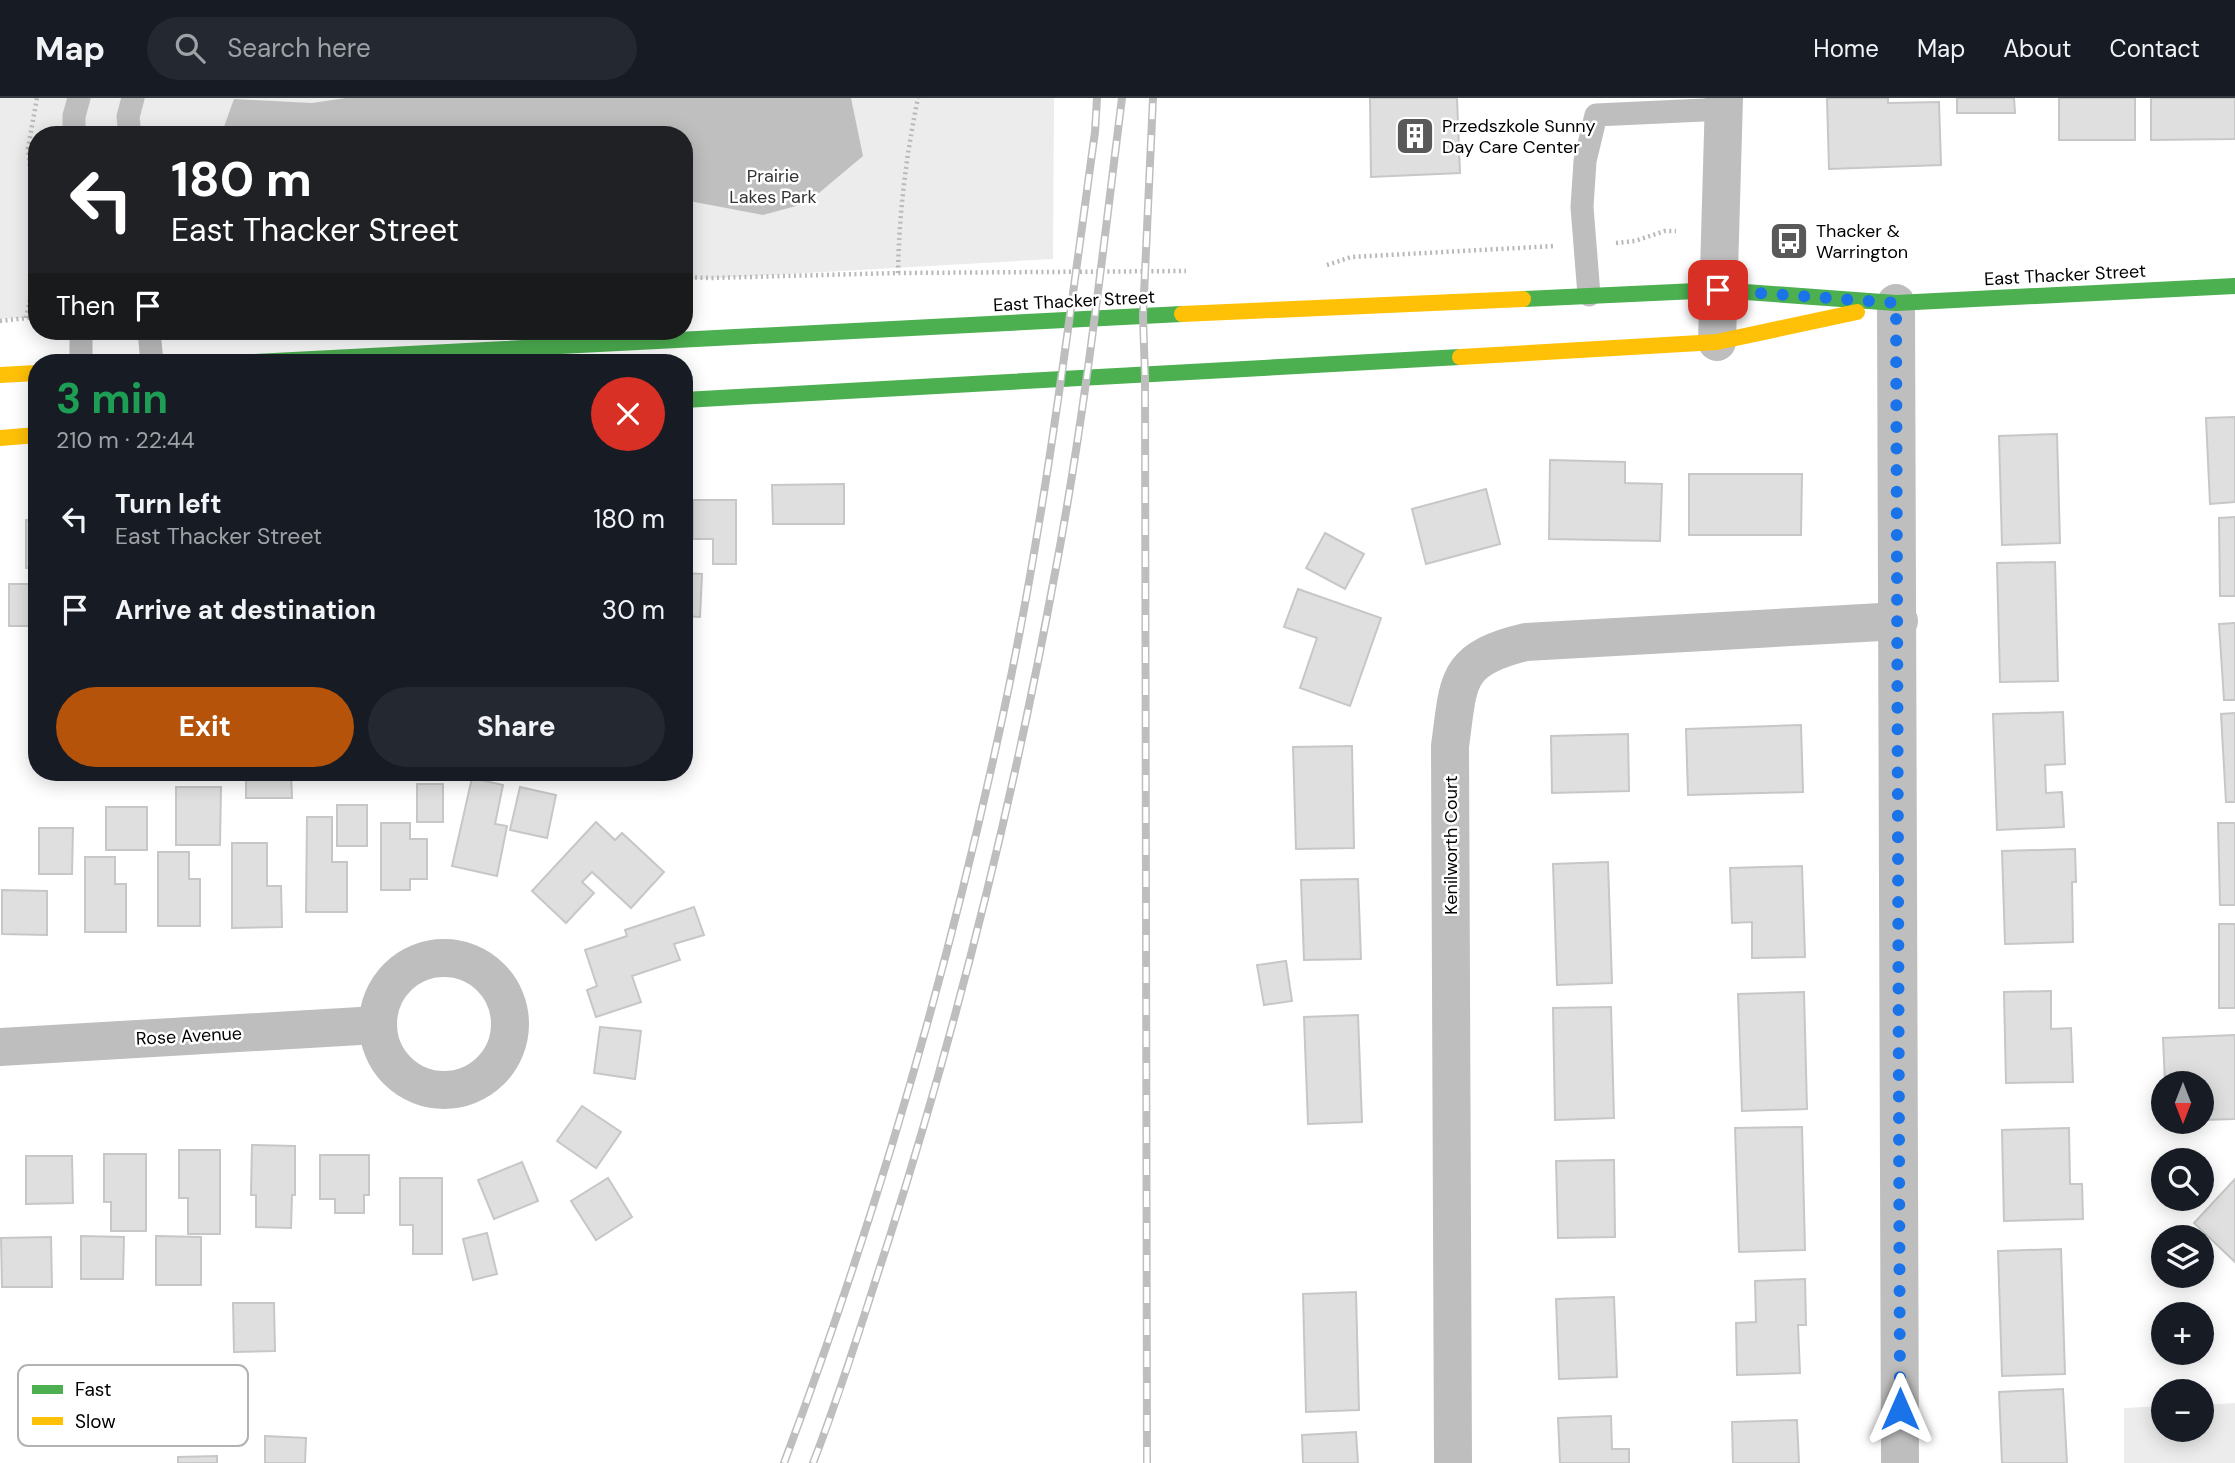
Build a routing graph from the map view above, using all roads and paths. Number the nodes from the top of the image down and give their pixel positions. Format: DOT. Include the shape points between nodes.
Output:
graph roads {
  1 [pos="37,98"];
  2 [pos="79,98"];
  3 [pos="132,98"];
  4 [pos="918,98"];
  5 [pos="1725,103"];
  6 [pos="32,126"];
  7 [pos="74,126"];
  8 [pos="129,126"];
  9 [pos="1676,231"];
  10 [pos="1586,245"];
  11 [pos="1321,267"];
  12 [pos="1199,270"];
  13 [pos="898,273"];
  14 [pos="693,277"];
  15 [pos="2235,286"];
  16 [pos="1718,290"];
  17 [pos="1590,295"];
  18 [pos="1896,303"];
  19 [pos="28,309"];
  20 [pos="26,318"];
  21 [pos="0,321"];
  22 [pos="692,340"];
  23 [pos="693,340"];
  24 [pos="1717,342"];
  25 [pos="413,354"];
  26 [pos="28,373"];
  27 [pos="0,374"];
  28 [pos="693,400"];
  29 [pos="28,436"];
  30 [pos="0,438"];
  31 [pos="1899,621"];
  32 [pos="377,1025"];
  33 [pos="0,1047"];
  34 [pos="1454,1463"];
  35 [pos="1900,1463"];
  1 -- 6 [label="path"];
  2 -- 7 [label="lane"];
  3 -- 8 [label="lane"];
  4 -- 13 [label="path" via="899,224"];
  5 -- 10 [label="lane" via="1596,115 1585,161 1582,207"];
  5 -- 16 [label="street"];
  9 -- 10 [label="path" via="1635,241"];
  10 -- 11 [label="path" via="1351,257"];
  10 -- 17 [label="lane"];
  12 -- 13 [label="path"];
  13 -- 14 [label="path"];
  15 -- 18 [label="main road, East Thacker Street"];
  16 -- 17 [label="main road, East Thacker Street"];
  16 -- 18 [label="main road, East Thacker Street"];
  16 -- 24 [label="street"];
  17 -- 23 [label="main road, East Thacker Street"];
  18 -- 24 [label="main road, East Thacker Street"];
  18 -- 31 [label="street"];
  19 -- 20 [label="path"];
  20 -- 21 [label="path"];
  22 -- 25 [label="main road, East Thacker Street"];
  24 -- 28 [label="main road, East Thacker Street"];
  26 -- 27 [label="main road"];
  29 -- 30 [label="main road"];
  31 -- 34 [label="street, Kenilworth Court" via="1526,642 1479,658 1464,674 1450,746"];
  31 -- 35 [label="street"];
  32 -- 33 [label="street, Rose Avenue"];
}
